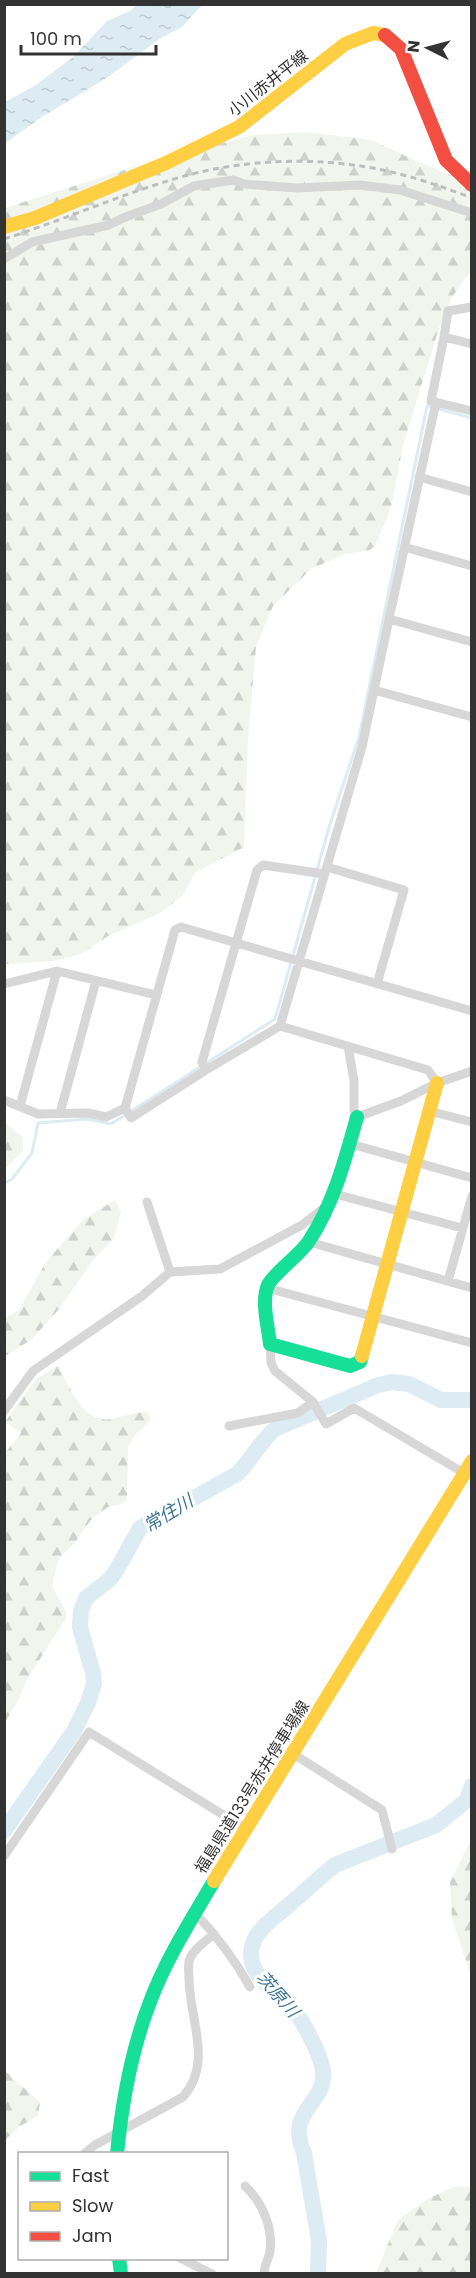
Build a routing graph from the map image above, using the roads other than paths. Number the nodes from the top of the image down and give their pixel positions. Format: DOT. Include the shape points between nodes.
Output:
graph roads {
  1 [pos="471,185"];
  2 [pos="471,213"];
  3 [pos="4,227"];
  4 [pos="4,259"];
  5 [pos="471,307"];
  6 [pos="444,337"];
  7 [pos="471,344"];
  8 [pos="436,402"];
  9 [pos="471,411"];
  10 [pos="419,477"];
  11 [pos="471,492"];
  12 [pos="404,547"];
  13 [pos="471,566"];
  14 [pos="389,618"];
  15 [pos="471,642"];
  16 [pos="374,690"];
  17 [pos="471,717"];
  18 [pos="321,872"];
  19 [pos="236,943"];
  20 [pos="294,961"];
  21 [pos="57,971"];
  22 [pos="96,981"];
  23 [pos="4,984"];
  24 [pos="377,984"];
  25 [pos="156,995"];
  26 [pos="471,1011"];
  27 [pos="280,1026"];
  28 [pos="348,1046"];
  29 [pos="204,1066"];
  30 [pos="471,1071"];
  31 [pos="437,1083"];
  32 [pos="4,1100"];
  33 [pos="20,1106"];
  34 [pos="429,1111"];
  35 [pos="127,1112"];
  36 [pos="60,1113"];
  37 [pos="357,1117"];
  38 [pos="471,1122"];
  39 [pos="351,1144"];
  40 [pos="415,1162"];
  41 [pos="471,1178"];
  42 [pos="471,1196"];
  43 [pos="332,1199"];
  44 [pos="147,1202"];
  45 [pos="401,1212"];
  46 [pos="462,1228"];
  47 [pos="309,1242"];
  48 [pos="386,1264"];
  49 [pos="170,1272"];
  50 [pos="448,1281"];
  51 [pos="267,1288"];
  52 [pos="471,1288"];
  53 [pos="372,1316"];
  54 [pos="471,1343"];
  55 [pos="270,1344"];
  56 [pos="315,1404"];
  57 [pos="4,1411"];
  58 [pos="229,1426"];
  59 [pos="469,1465"];
  60 [pos="292,1753"];
  61 [pos="246,1829"];
  62 [pos="392,1849"];
  63 [pos="4,1856"];
  64 [pos="195,1913"];
  65 [pos="214,1934"];
  66 [pos="250,1987"];
  67 [pos="119,2133"];
  68 [pos="86,2152"];
  69 [pos="117,2152"];
  70 [pos="245,2186"];
  71 [pos="182,2260"];
  72 [pos="212,2274"];
  73 [pos="264,2274"];
  1 -- 3 [label="main road, 小川赤井平線" via="446,160 401,49 387,35 373,33 345,44 238,127 166,163 35,218"];
  2 -- 4 [label="street" via="400,190 360,185 297,188 233,180 194,186 110,225 32,242"];
  5 -- 6 [label="street" via="448,311"];
  6 -- 7 [label="street"];
  6 -- 8 [label="street" via="430,401"];
  8 -- 9 [label="street"];
  8 -- 10 [label="street"];
  10 -- 11 [label="street"];
  10 -- 12 [label="street"];
  12 -- 13 [label="street"];
  12 -- 14 [label="street"];
  14 -- 15 [label="street"];
  14 -- 16 [label="street"];
  16 -- 17 [label="street"];
  16 -- 18 [label="street" via="362,747"];
  18 -- 19 [label="street" via="263,865 256,870"];
  18 -- 20 [label="street"];
  18 -- 24 [label="street" via="404,890"];
  19 -- 20 [label="street"];
  19 -- 25 [label="street" via="181,927 175,930"];
  19 -- 29 [label="street"];
  20 -- 24 [label="street"];
  20 -- 27 [label="street"];
  21 -- 22 [label="street"];
  21 -- 23 [label="street"];
  21 -- 33 [label="street"];
  22 -- 25 [label="street"];
  22 -- 36 [label="street"];
  24 -- 26 [label="street"];
  25 -- 35 [label="street"];
  27 -- 28 [label="street"];
  27 -- 29 [label="street"];
  28 -- 31 [label="street" via="428,1070"];
  28 -- 37 [label="street"];
  29 -- 35 [label="street" via="131,1118"];
  30 -- 31 [label="street"];
  31 -- 34 [label="main road"];
  31 -- 37 [label="street"];
  32 -- 33 [label="street"];
  33 -- 36 [label="street" via="38,1114"];
  34 -- 38 [label="street"];
  34 -- 40 [label="main road"];
  35 -- 36 [label="street" via="106,1117"];
  37 -- 39 [label="main road"];
  39 -- 40 [label="street"];
  39 -- 43 [label="main road"];
  40 -- 41 [label="street"];
  40 -- 45 [label="main road"];
  42 -- 46 [label="street"];
  43 -- 45 [label="street"];
  43 -- 47 [label="main road"];
  43 -- 49 [label="street" via="302,1225 220,1269"];
  44 -- 49 [label="street"];
  45 -- 46 [label="street"];
  45 -- 48 [label="main road"];
  46 -- 50 [label="street"];
  47 -- 48 [label="street"];
  47 -- 51 [label="main road"];
  48 -- 50 [label="street"];
  48 -- 53 [label="main road"];
  49 -- 57 [label="street" via="142,1296 33,1371"];
  50 -- 52 [label="street"];
  51 -- 53 [label="street"];
  51 -- 55 [label="main road"];
  53 -- 54 [label="street"];
  53 -- 55 [label="main road" via="360,1362 350,1366"];
  55 -- 56 [label="street" via="274,1371"];
  56 -- 58 [label="street" via="298,1413"];
  56 -- 59 [label="street" via="326,1424 354,1408"];
  59 -- 60 [label="main road, 福島県道133号赤井停車場線"];
  60 -- 61 [label="main road, 福島県道133号赤井停車場線"];
  60 -- 62 [label="street" via="382,1810"];
  61 -- 63 [label="street" via="88,1732"];
  61 -- 64 [label="main road, 福島県道133号赤井停車場線"];
  64 -- 65 [label="street"];
  64 -- 67 [label="main road, 福島県道133号赤井停車場線" via="144,2016 125,2083"];
  65 -- 66 [label="street"];
  65 -- 67 [label="street" via="189,1961 189,1992 200,2060 192,2087 183,2097"];
  67 -- 68 [label="street"];
  67 -- 69 [label="main road, 福島県道133号赤井停車場線"];
  70 -- 73 [label="street" via="259,2200 270,2231 270,2253"];
  71 -- 72 [label="street"];
}
